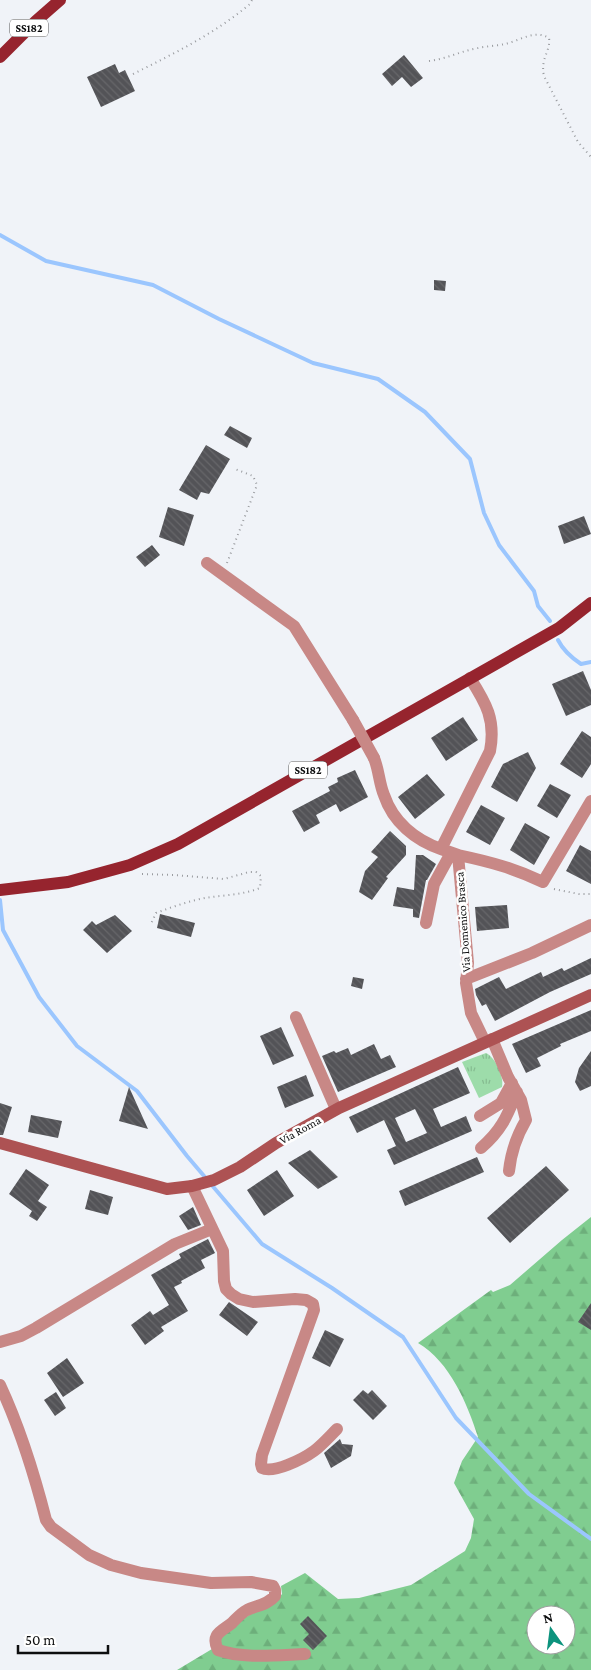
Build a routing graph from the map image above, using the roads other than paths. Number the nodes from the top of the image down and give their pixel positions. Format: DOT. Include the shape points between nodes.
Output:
graph roads {
  1 [pos="60,0"];
  2 [pos="0,57"];
  3 [pos="207,563"];
  4 [pos="591,603"];
  5 [pos="470,678"];
  6 [pos="591,800"];
  7 [pos="450,853"];
  8 [pos="4,890"];
  9 [pos="426,923"];
  10 [pos="591,925"];
  11 [pos="466,979"];
  12 [pos="591,995"];
  13 [pos="296,1016"];
  14 [pos="488,1041"];
  15 [pos="514,1087"];
  16 [pos="336,1109"];
  17 [pos="480,1116"];
  18 [pos="0,1143"];
  19 [pos="482,1148"];
  20 [pos="509,1171"];
  21 [pos="196,1185"];
  22 [pos="212,1229"];
  23 [pos="0,1342"];
  24 [pos="0,1385"];
  25 [pos="336,1429"];
  26 [pos="305,1654"];
  1 -- 2 [label="main road, SS182"];
  3 -- 7 [label="street, bridge" via="294,626 374,758 383,794 394,816 418,838"];
  4 -- 5 [label="main road, SS182" via="559,628"];
  5 -- 7 [label="street" via="490,714 492,741"];
  5 -- 8 [label="main road, SS182" via="178,844 130,865 68,882"];
  6 -- 7 [label="street" via="543,882 493,862"];
  7 -- 9 [label="street" via="434,884"];
  7 -- 11 [label="street, Via Domenico Brasca" via="468,964"];
  10 -- 11 [label="street"];
  11 -- 14 [label="street, Via Domenico Brasca" via="472,1013"];
  12 -- 14 [label="street, Via Roma"];
  13 -- 16 [label="street"];
  14 -- 15 [label="street, Via Domenico Brasca"];
  14 -- 16 [label="street, Via Roma"];
  15 -- 17 [label="street" via="501,1103"];
  15 -- 19 [label="street" via="504,1123"];
  15 -- 20 [label="street, Via Domenico Brasca" via="522,1100 526,1120 511,1152"];
  16 -- 21 [label="street, Via Roma" via="240,1167"];
  18 -- 21 [label="street, Via Roma" via="167,1189"];
  21 -- 22 [label="street"];
  22 -- 23 [label="street" via="175,1244 28,1332"];
  22 -- 25 [label="street" via="223,1251 224,1281 231,1294 253,1302 295,1299 313,1304 314,1310 262,1454 262,1468 275,1470 312,1452"];
  24 -- 26 [label="street" via="22,1439 50,1528 89,1555 141,1573 212,1583 251,1582 273,1586 276,1596 262,1606 240,1614 219,1632 215,1644 218,1650 226,1653"];
}
